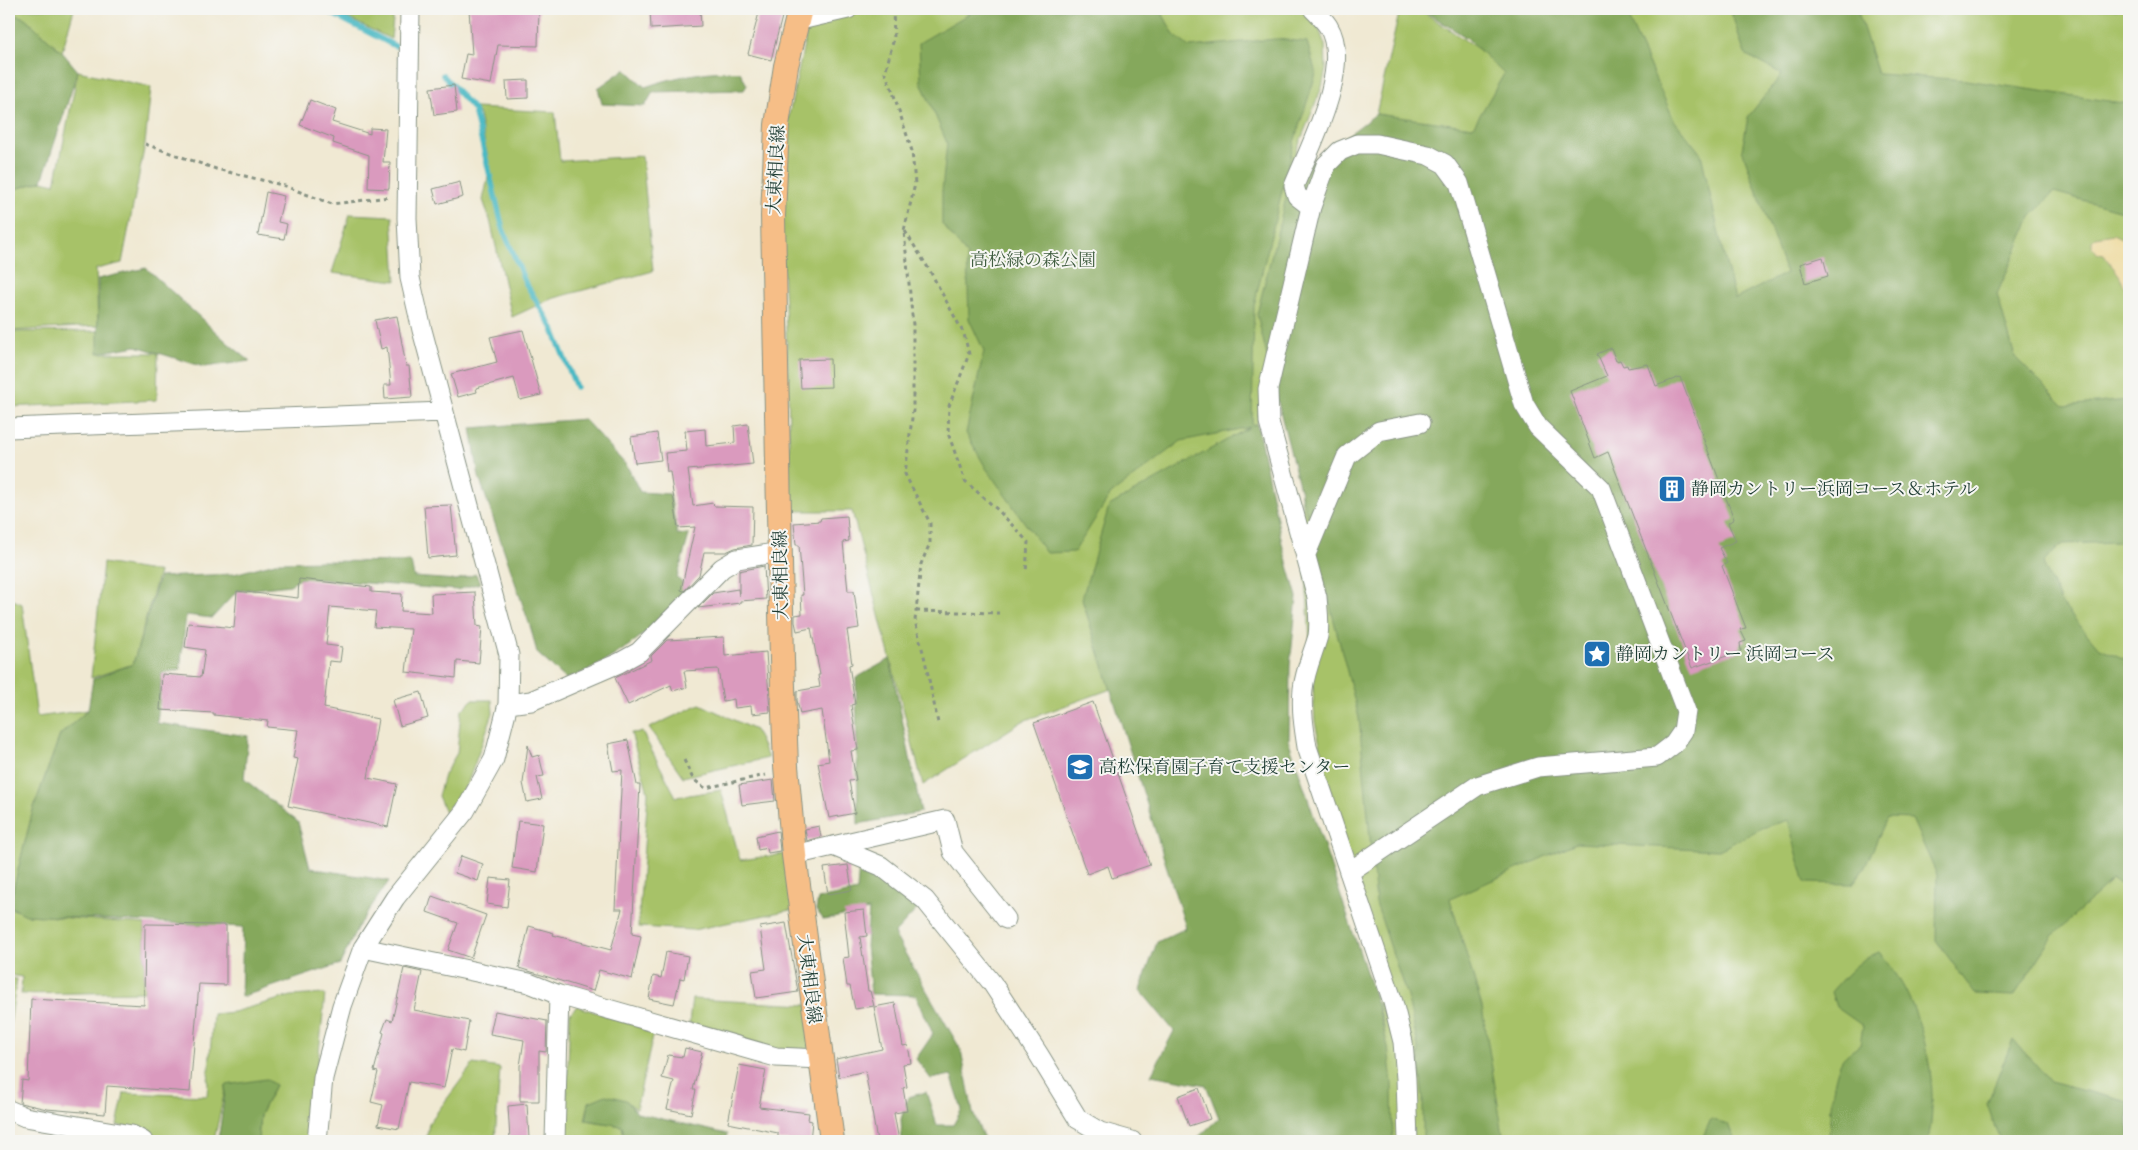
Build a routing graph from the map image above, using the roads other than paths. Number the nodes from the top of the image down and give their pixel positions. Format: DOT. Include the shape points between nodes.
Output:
graph roads {
  1 [pos="410,9"];
  2 [pos="848,9"];
  3 [pos="1314,9"];
  4 [pos="798,15"];
  5 [pos="1311,207"];
  6 [pos="444,412"];
  7 [pos="1420,423"];
  8 [pos="9,428"];
  9 [pos="781,552"];
  10 [pos="1306,554"];
  11 [pos="508,704"];
  12 [pos="833,846"];
  13 [pos="794,855"];
  14 [pos="1349,872"];
  15 [pos="1006,919"];
  16 [pos="363,948"];
  17 [pos="559,995"];
  18 [pos="820,1059"];
  19 [pos="9,1110"];
  20 [pos="143,1141"];
  21 [pos="317,1141"];
  22 [pos="556,1141"];
  23 [pos="832,1141"];
  24 [pos="1132,1141"];
  25 [pos="1408,1141"];
  1 -- 6 [label="street" via="410,278"];
  2 -- 4 [label="street"];
  3 -- 5 [label="street" via="1329,27 1335,46 1336,69 1332,88 1294,186 1297,196"];
  4 -- 9 [label="main road, 大東相良線" via="777,125 773,216"];
  5 -- 10 [label="street" via="1268,389 1269,422"];
  5 -- 14 [label="street" via="1326,165 1340,151 1357,144 1377,144 1428,155 1445,164 1459,183 1524,404 1538,427 1601,488 1686,711 1683,731 1674,744 1657,757 1538,767 1477,786"];
  6 -- 8 [label="street"];
  6 -- 11 [label="street" via="509,655"];
  7 -- 10 [label="street" via="1379,431 1348,456"];
  9 -- 11 [label="street" via="737,559 722,568 639,652 530,701"];
  9 -- 13 [label="main road, 大東相良線" via="786,770"];
  10 -- 14 [label="street" via="1319,619 1318,636 1303,689 1304,725 1307,747"];
  11 -- 16 [label="street" via="494,759 466,811 395,898"];
  12 -- 13 [label="street"];
  12 -- 15 [label="street" via="945,820 953,852"];
  12 -- 24 [label="street" via="881,866 925,900 992,983 1078,1120 1100,1132"];
  13 -- 18 [label="main road, 大東相良線"];
  14 -- 25 [label="street" via="1393,1002 1403,1042"];
  16 -- 17 [label="street" via="529,983"];
  16 -- 21 [label="street" via="342,1006 323,1078"];
  17 -- 18 [label="street" via="776,1057"];
  17 -- 22 [label="street"];
  18 -- 23 [label="main road, 大東相良線"];
  19 -- 20 [label="street" via="25,1116 132,1135"];
}
